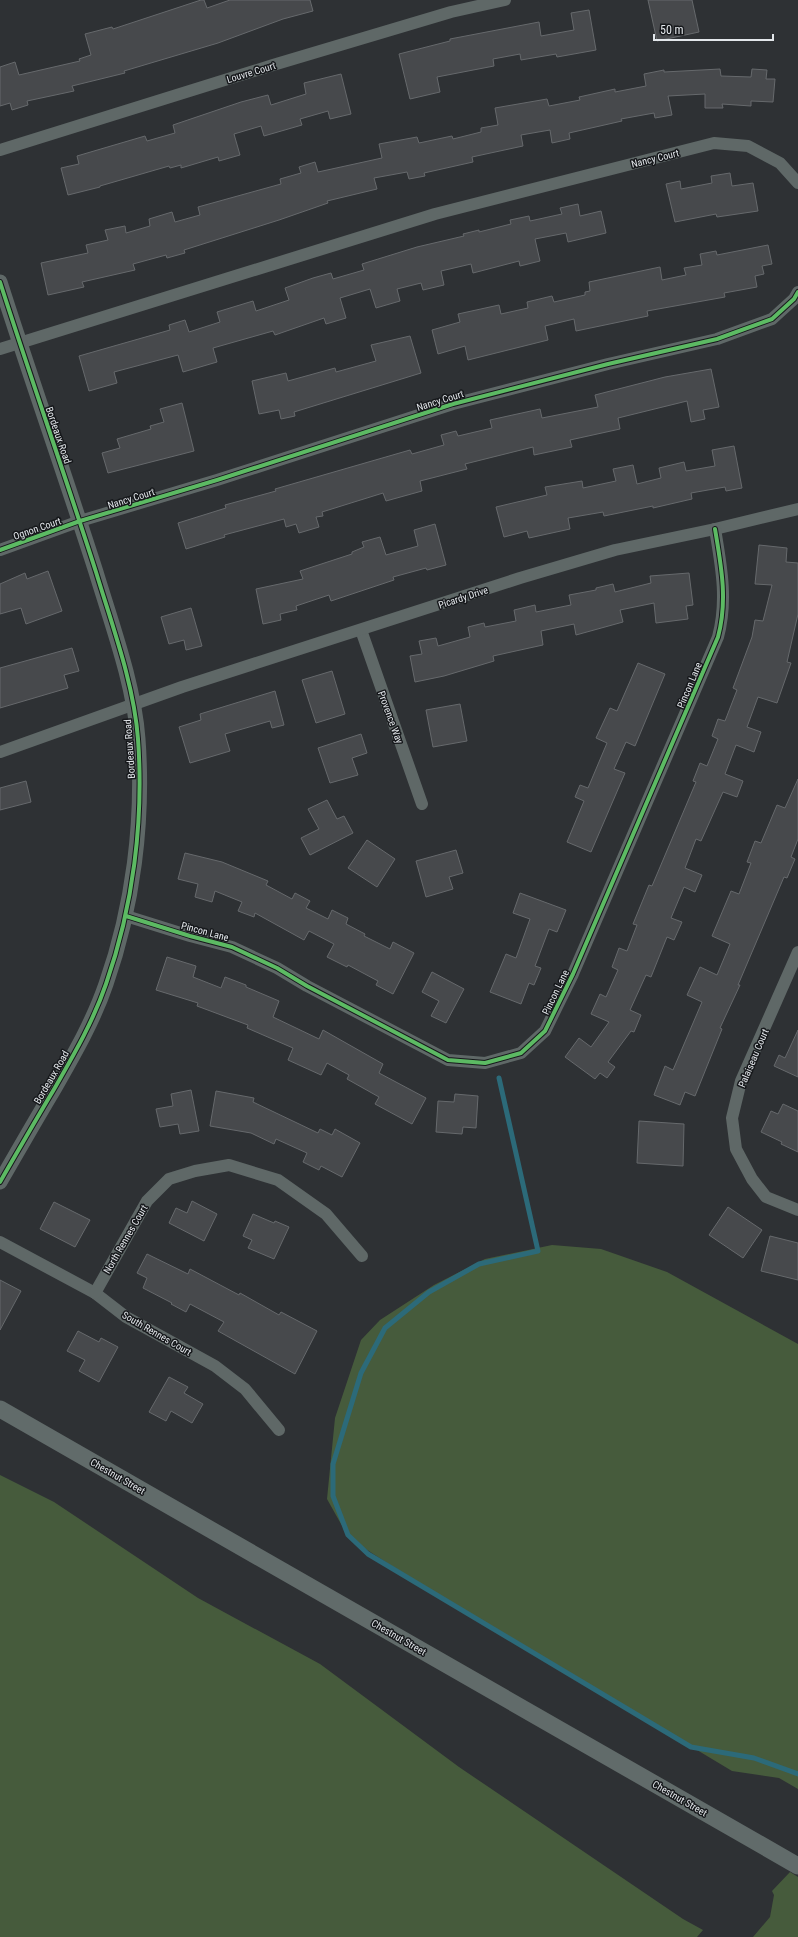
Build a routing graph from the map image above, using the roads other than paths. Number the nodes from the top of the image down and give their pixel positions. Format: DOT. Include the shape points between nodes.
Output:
graph roads {
  1 [pos="504,0"];
  2 [pos="0,150"];
  3 [pos="798,182"];
  4 [pos="0,282"];
  5 [pos="798,292"];
  6 [pos="20,342"];
  7 [pos="0,349"];
  8 [pos="798,509"];
  9 [pos="80,521"];
  10 [pos="715,529"];
  11 [pos="0,550"];
  12 [pos="361,630"];
  13 [pos="133,704"];
  14 [pos="0,752"];
  15 [pos="422,804"];
  16 [pos="126,916"];
  17 [pos="798,952"];
  18 [pos="0,1182"];
  19 [pos="798,1210"];
  20 [pos="0,1242"];
  21 [pos="362,1256"];
  22 [pos="94,1293"];
  23 [pos="0,1409"];
  24 [pos="279,1430"];
  25 [pos="798,1866"];
  1 -- 2 [label="street, Louvre Court" via="452,12 266,67"];
  3 -- 6 [label="street, Nancy Court" via="780,163 748,146 714,143 435,214"];
  4 -- 6 [label="street, Bordeaux Road"];
  5 -- 9 [label="street, Nancy Court" via="772,319 717,339 453,404"];
  6 -- 7 [label="street, Nancy Court"];
  6 -- 9 [label="street, Bordeaux Road"];
  8 -- 10 [label="street, Picardy Drive"];
  9 -- 11 [label="street, Ognon Court"];
  9 -- 13 [label="street, Bordeaux Road" via="118,642"];
  10 -- 12 [label="street, Picardy Drive" via="615,550"];
  10 -- 16 [label="street, Pincon Lane" via="723,582 724,618 718,637 573,974 545,1031 521,1053 485,1063 448,1060 232,946"];
  12 -- 13 [label="street, Picardy Drive"];
  12 -- 15 [label="street, Provence Way"];
  13 -- 14 [label="street"];
  13 -- 16 [label="street, Bordeaux Road" via="140,778 138,833"];
  16 -- 18 [label="street, Bordeaux Road" via="107,984 87,1032"];
  17 -- 19 [label="street, Palaiseau Court" via="741,1082 732,1118 736,1149 752,1179 766,1197"];
  20 -- 22 [label="street, South Rennes Court"];
  21 -- 22 [label="street, North Rennes Court" via="326,1214 278,1180 229,1165 169,1179 147,1201"];
  22 -- 24 [label="street, South Rennes Court" via="126,1317 214,1366 246,1389"];
  23 -- 25 [label="main road, Chestnut Street"];
}
